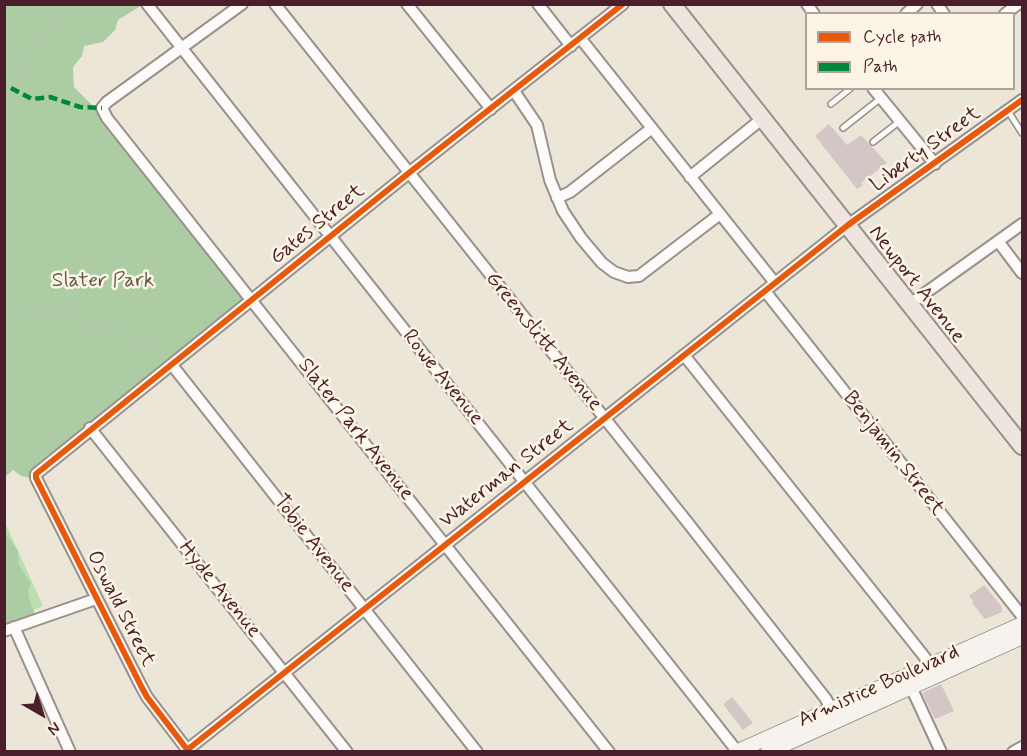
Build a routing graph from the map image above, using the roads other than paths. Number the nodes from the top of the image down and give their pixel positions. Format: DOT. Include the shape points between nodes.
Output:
graph roads {
  1 [pos="147,4"];
  2 [pos="242,4"];
  3 [pos="275,4"];
  4 [pos="407,4"];
  5 [pos="538,4"];
  6 [pos="623,4"];
  7 [pos="672,4"];
  8 [pos="581,39"];
  9 [pos="571,46"];
  10 [pos="181,48"];
  11 [pos="848,90"];
  12 [pos="875,90"];
  13 [pos="514,91"];
  14 [pos="881,98"];
  15 [pos="1023,100"];
  16 [pos="831,104"];
  17 [pos="491,109"];
  18 [pos="1008,111"];
  19 [pos="763,118"];
  20 [pos="900,121"];
  21 [pos="652,128"];
  22 [pos="843,128"];
  23 [pos="1023,133"];
  24 [pos="873,142"];
  25 [pos="935,164"];
  26 [pos="410,172"];
  27 [pos="690,177"];
  28 [pos="557,198"];
  29 [pos="720,214"];
  30 [pos="1023,224"];
  31 [pos="848,225"];
  32 [pos="331,237"];
  33 [pos="998,241"];
  34 [pos="1023,273"];
  35 [pos="775,283"];
  36 [pos="765,291"];
  37 [pos="252,300"];
  38 [pos="910,304"];
  39 [pos="684,354"];
  40 [pos="172,365"];
  41 [pos="604,419"];
  42 [pos="90,428"];
  43 [pos="1023,446"];
  44 [pos="36,474"];
  45 [pos="525,483"];
  46 [pos="445,544"];
  47 [pos="96,598"];
  48 [pos="364,609"];
  49 [pos="1023,616"];
  50 [pos="1023,624"];
  51 [pos="9,629"];
  52 [pos="1023,637"];
  53 [pos="931,665"];
  54 [pos="284,673"];
  55 [pos="911,687"];
  56 [pos="831,709"];
  57 [pos="1023,747"];
  58 [pos="188,751"];
  59 [pos="737,751"];
  60 [pos="70,752"];
  61 [pos="347,752"];
  62 [pos="477,752"];
  63 [pos="609,752"];
  64 [pos="768,752"];
  65 [pos="941,752"];
  66 [pos="1013,752"];
  1 -- 10 [label="street, Rowe Avenue"];
  2 -- 10 [label="street"];
  3 -- 26 [label="street, Greenslitt Avenue"];
  4 -- 17 [label="street"];
  5 -- 9 [label="street"];
  6 -- 8 [label="street, Gates Street"];
  7 -- 19 [label="main road, Newport Avenue"];
  8 -- 9 [label="street, Gates Street"];
  8 -- 21 [label="street"];
  9 -- 13 [label="street, Gates Street"];
  10 -- 32 [label="street, Rowe Avenue"];
  10 -- 37 [label="street, Slater Park Avenue" via="102,108"];
  11 -- 16 [label="lane"];
  12 -- 14 [label="street"];
  13 -- 17 [label="street, Gates Street"];
  13 -- 28 [label="street" via="537,125"];
  14 -- 20 [label="street"];
  14 -- 22 [label="lane"];
  15 -- 18 [label="street, Liberty Street"];
  17 -- 26 [label="street, Gates Street"];
  18 -- 23 [label="lane"];
  18 -- 25 [label="street, Liberty Street"];
  19 -- 27 [label="street"];
  19 -- 31 [label="main road, Newport Avenue"];
  20 -- 24 [label="lane"];
  20 -- 25 [label="street"];
  21 -- 27 [label="street"];
  21 -- 28 [label="street"];
  25 -- 31 [label="street, Liberty Street"];
  26 -- 32 [label="street, Gates Street"];
  26 -- 41 [label="street, Greenslitt Avenue"];
  27 -- 29 [label="street"];
  28 -- 29 [label="street" via="577,233 602,263 627,277 639,276"];
  29 -- 35 [label="street"];
  30 -- 33 [label="street"];
  31 -- 35 [label="street, Waterman Street"];
  31 -- 38 [label="main road, Newport Avenue"];
  32 -- 37 [label="street, Gates Street"];
  32 -- 45 [label="street, Rowe Avenue"];
  33 -- 34 [label="street"];
  33 -- 38 [label="street"];
  35 -- 36 [label="street, Waterman Street"];
  36 -- 39 [label="street, Waterman Street"];
  36 -- 49 [label="street, Benjamin Street"];
  37 -- 40 [label="street, Gates Street"];
  37 -- 46 [label="street, Slater Park Avenue"];
  38 -- 43 [label="main road, Newport Avenue"];
  39 -- 41 [label="street, Waterman Street"];
  39 -- 53 [label="street"];
  40 -- 42 [label="street, Gates Street"];
  40 -- 48 [label="street, Tobie Avenue"];
  41 -- 45 [label="street, Waterman Street"];
  41 -- 56 [label="street, Greenslitt Avenue"];
  42 -- 44 [label="street, Gates Street"];
  42 -- 54 [label="street, Hyde Avenue"];
  44 -- 47 [label="street, Oswald Street"];
  45 -- 46 [label="street, Waterman Street"];
  45 -- 59 [label="street, Rowe Avenue"];
  46 -- 48 [label="street, Waterman Street"];
  46 -- 63 [label="street, Slater Park Avenue"];
  47 -- 51 [label="street"];
  47 -- 58 [label="street, Oswald Street" via="147,697"];
  48 -- 54 [label="street, Waterman Street"];
  48 -- 62 [label="street, Tobie Avenue"];
  50 -- 53 [label="main road, Armistice Boulevard"];
  51 -- 60 [label="street"];
  52 -- 55 [label="main road, Armistice Boulevard"];
  53 -- 56 [label="main road, Armistice Boulevard"];
  54 -- 58 [label="street, Waterman Street"];
  54 -- 61 [label="street, Hyde Avenue"];
  55 -- 64 [label="main road, Armistice Boulevard"];
  55 -- 65 [label="street"];
  56 -- 59 [label="main road, Armistice Boulevard"];
  57 -- 66 [label="street"];
}
